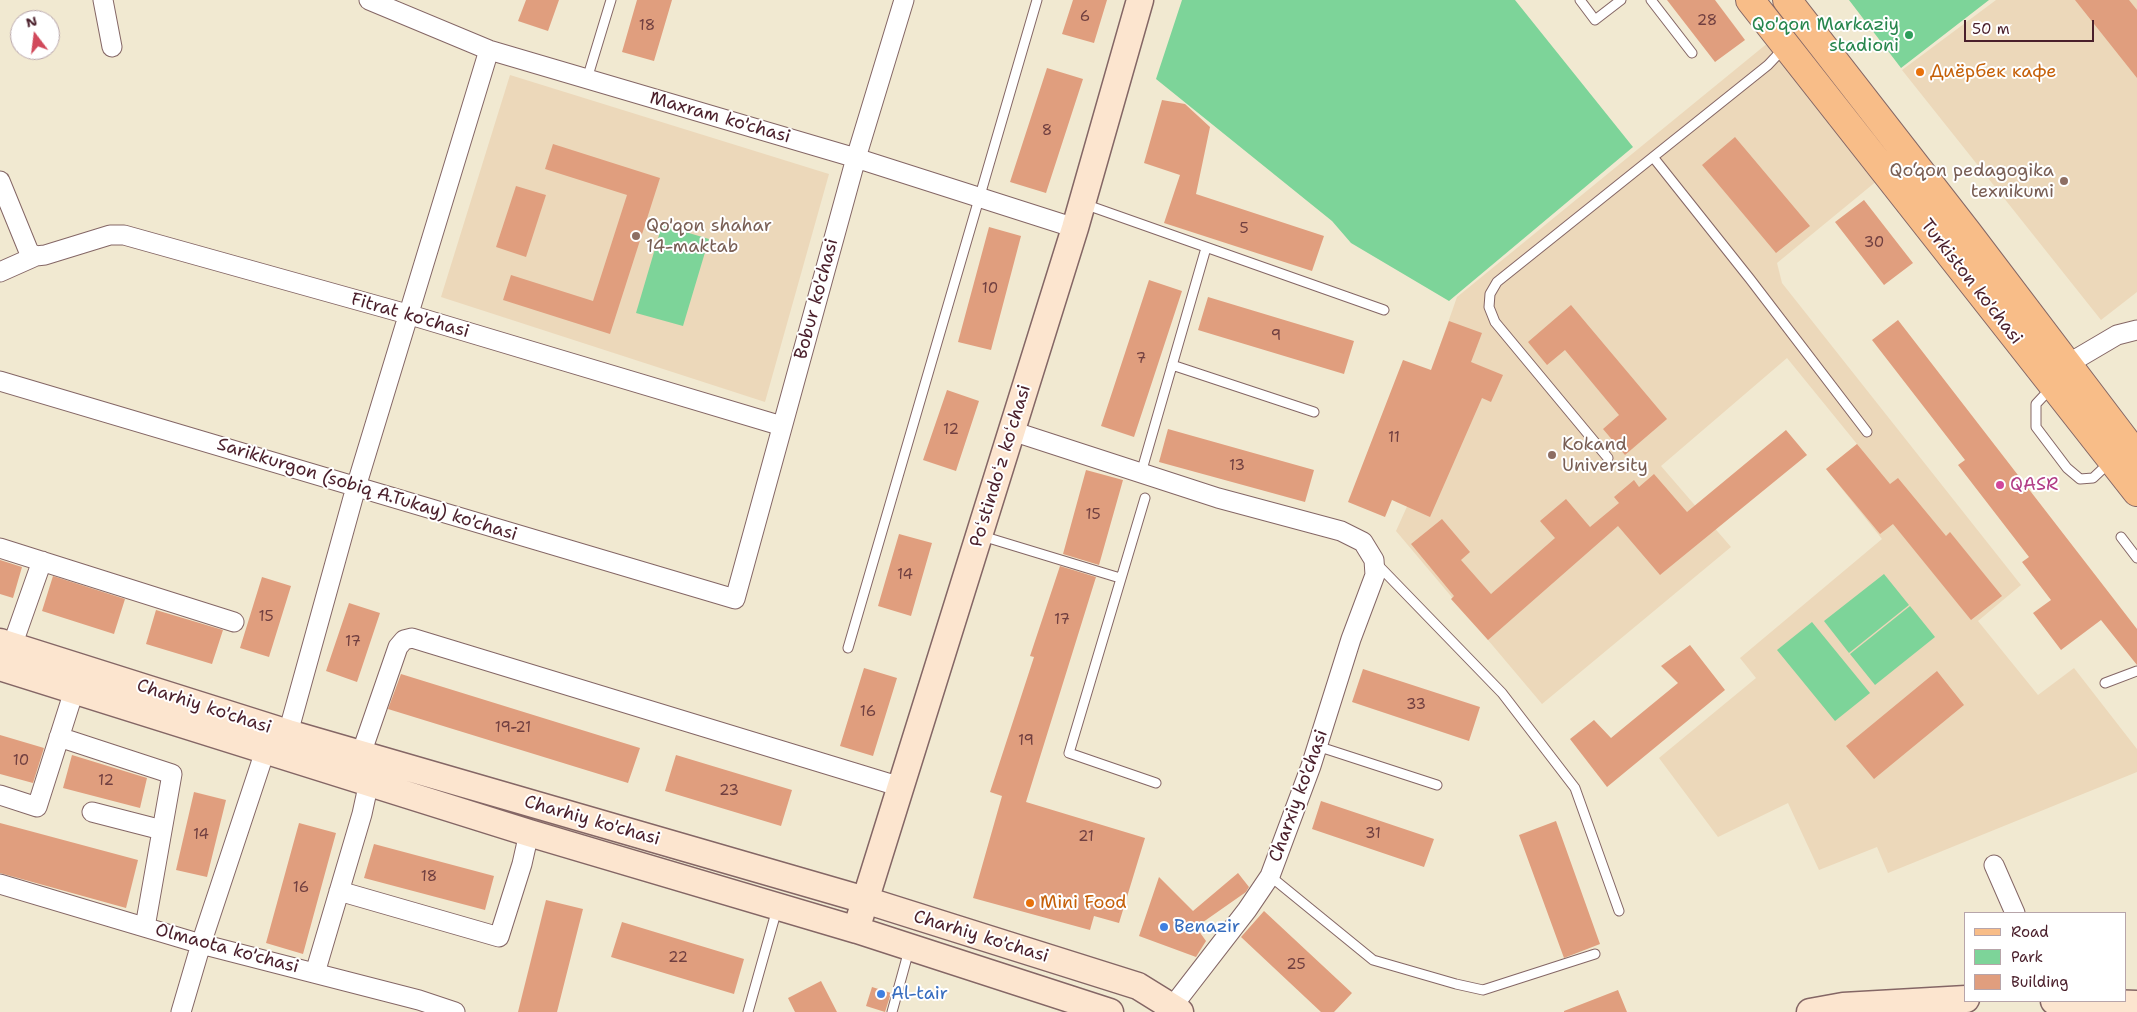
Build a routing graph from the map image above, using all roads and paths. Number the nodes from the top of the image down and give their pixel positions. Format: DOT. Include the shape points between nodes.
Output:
graph roads {
  1 [pos="103,0"];
  2 [pos="370,0"];
  3 [pos="611,0"];
  4 [pos="904,0"];
  5 [pos="1036,0"];
  6 [pos="1140,0"];
  7 [pos="1580,0"];
  8 [pos="1621,0"];
  9 [pos="1651,0"];
  10 [pos="1750,0"];
  11 [pos="1786,0"];
  12 [pos="1786,46"];
  13 [pos="112,47"];
  14 [pos="489,50"];
  15 [pos="1692,53"];
  16 [pos="587,79"];
  17 [pos="1653,157"];
  18 [pos="856,158"];
  19 [pos="0,181"];
  20 [pos="980,198"];
  21 [pos="1082,203"];
  22 [pos="1075,228"];
  23 [pos="1206,248"];
  24 [pos="36,256"];
  25 [pos="0,272"];
  26 [pos="1384,310"];
  27 [pos="407,314"];
  28 [pos="2137,330"];
  29 [pos="1172,365"];
  30 [pos="2060,375"];
  31 [pos="0,381"];
  32 [pos="1314,412"];
  33 [pos="782,426"];
  34 [pos="1012,431"];
  35 [pos="1867,432"];
  36 [pos="1608,458"];
  37 [pos="2124,458"];
  38 [pos="1141,473"];
  39 [pos="356,487"];
  40 [pos="2137,492"];
  41 [pos="1145,498"];
  42 [pos="980,535"];
  43 [pos="2121,537"];
  44 [pos="0,548"];
  45 [pos="2137,558"];
  46 [pos="1374,560"];
  47 [pos="42,561"];
  48 [pos="1120,578"];
  49 [pos="735,600"];
  50 [pos="234,622"];
  51 [pos="848,648"];
  52 [pos="4,652"];
  53 [pos="2137,671"];
  54 [pos="2104,683"];
  55 [pos="74,691"];
  56 [pos="288,734"];
  57 [pos="59,737"];
  58 [pos="1318,746"];
  59 [pos="265,751"];
  60 [pos="362,754"];
  61 [pos="369,782"];
  62 [pos="1156,783"];
  63 [pos="1436,786"];
  64 [pos="902,787"];
  65 [pos="0,795"];
  66 [pos="92,812"];
  67 [pos="162,830"];
  68 [pos="529,833"];
  69 [pos="1994,865"];
  70 [pos="1270,876"];
  71 [pos="0,884"];
  72 [pos="339,891"];
  73 [pos="866,900"];
  74 [pos="778,906"];
  75 [pos="1619,911"];
  76 [pos="2015,912"];
  77 [pos="145,927"];
  78 [pos="857,930"];
  79 [pos="201,944"];
  80 [pos="910,947"];
  81 [pos="1594,954"];
  82 [pos="315,973"];
  83 [pos="1964,999"];
  84 [pos="2082,1002"];
  85 [pos="2137,1004"];
  86 [pos="1176,1010"];
  87 [pos="181,1012"];
  88 [pos="456,1012"];
  89 [pos="748,1012"];
  90 [pos="892,1012"];
  91 [pos="1110,1012"];
  92 [pos="1810,1012"];
  1 -- 13 [label="street"];
  2 -- 14 [label="street, Maxram ko'chasi"];
  3 -- 16 [label="lane"];
  4 -- 18 [label="street, Bobur ko'chasi"];
  5 -- 20 [label="lane"];
  6 -- 21 [label="main road, Poʻstindoʻz koʻchasi"];
  7 -- 8 [label="lane" via="1595,20"];
  9 -- 15 [label="lane"];
  10 -- 12 [label="main road, Turkiston ko'chasi"];
  11 -- 30 [label="main road, Turkiston ko'chasi" via="1962,225"];
  12 -- 17 [label="lane" via="1768,65"];
  12 -- 30 [label="main road, Turkiston ko'chasi"];
  14 -- 16 [label="street, Maxram ko'chasi"];
  14 -- 27 [label="street"];
  16 -- 18 [label="street, Maxram ko'chasi"];
  17 -- 35 [label="lane"];
  17 -- 36 [label="lane" via="1497,282 1490,294 1489,307 1495,322"];
  18 -- 20 [label="street, Maxram ko'chasi"];
  18 -- 33 [label="street, Bobur ko'chasi"];
  19 -- 24 [label="street" via="29,252"];
  20 -- 22 [label="street, Maxram ko'chasi"];
  20 -- 51 [label="lane"];
  21 -- 22 [label="main road, Poʻstindoʻz koʻchasi"];
  21 -- 23 [label="lane"];
  22 -- 34 [label="main road, Poʻstindoʻz koʻchasi"];
  23 -- 26 [label="lane"];
  23 -- 29 [label="lane"];
  24 -- 25 [label="street, Fitrat ko'chasi"];
  24 -- 27 [label="street, Fitrat ko'chasi" via="110,235 124,235"];
  27 -- 33 [label="street, Fitrat ko'chasi"];
  27 -- 39 [label="street"];
  28 -- 30 [label="street" via="2117,335"];
  29 -- 32 [label="lane"];
  29 -- 38 [label="lane"];
  30 -- 37 [label="main road, Turkiston ko'chasi"];
  30 -- 37 [label="lane" via="2036,404 2036,427 2067,468 2080,479 2092,478"];
  31 -- 39 [label="street, Sarikkurgon (sobiq A.Tukay) ko'chasi"];
  33 -- 49 [label="street, Bobur ko'chasi"];
  34 -- 38 [label="street"];
  34 -- 42 [label="main road, Poʻstindoʻz koʻchasi"];
  37 -- 40 [label="main road, Turkiston ko'chasi"];
  38 -- 46 [label="street" via="1218,498 1341,531 1363,542"];
  39 -- 49 [label="street, Sarikkurgon (sobiq A.Tukay) ko'chasi"];
  39 -- 56 [label="street"];
  41 -- 48 [label="lane"];
  42 -- 48 [label="lane"];
  42 -- 64 [label="main road, Poʻstindoʻz koʻchasi"];
  43 -- 45 [label="lane"];
  44 -- 47 [label="street"];
  46 -- 58 [label="street, Charxiy ko'chasi" via="1375,575 1351,639"];
  46 -- 75 [label="lane" via="1502,693 1574,788"];
  47 -- 50 [label="street"];
  47 -- 52 [label="street"];
  48 -- 62 [label="lane" via="1069,753"];
  52 -- 55 [label="main road, Charhiy ko'chasi"];
  52 -- 56 [label="main road, Charhiy ko'chasi"];
  53 -- 54 [label="lane"];
  55 -- 57 [label="street"];
  55 -- 59 [label="main road, Charhiy ko'chasi"];
  56 -- 60 [label="main road, Charhiy ko'chasi"];
  57 -- 65 [label="street" via="37,807"];
  57 -- 67 [label="street" via="172,774"];
  58 -- 63 [label="lane"];
  58 -- 70 [label="street, Charxiy ko'chasi"];
  59 -- 61 [label="main road, Charhiy ko'chasi"];
  59 -- 79 [label="street"];
  60 -- 64 [label="street" via="398,647 404,640 412,638"];
  60 -- 73 [label="main road, Charhiy ko'chasi"];
  61 -- 68 [label="main road, Charhiy ko'chasi"];
  61 -- 72 [label="street"];
  64 -- 73 [label="main road, Poʻstindoʻz koʻchasi"];
  66 -- 67 [label="street"];
  67 -- 77 [label="street"];
  68 -- 72 [label="street" via="499,936"];
  68 -- 74 [label="main road, Charhiy ko'chasi"];
  69 -- 76 [label="street"];
  70 -- 81 [label="lane" via="1373,960 1456,984 1483,990"];
  70 -- 86 [label="street, Charxiy ko'chasi"];
  71 -- 77 [label="street, Olmaota ko'chasi"];
  72 -- 82 [label="street"];
  73 -- 78 [label="main road, Poʻstindoʻz koʻchasi"];
  73 -- 86 [label="main road, Charhiy ko'chasi" via="1138,986"];
  74 -- 78 [label="main road, Charhiy ko'chasi"];
  74 -- 89 [label="lane"];
  77 -- 79 [label="street, Olmaota ko'chasi"];
  78 -- 80 [label="main road, Charhiy ko'chasi"];
  79 -- 82 [label="street, Olmaota ko'chasi"];
  79 -- 87 [label="street"];
  80 -- 90 [label="lane"];
  80 -- 91 [label="main road, Charhiy ko'chasi" via="1067,1002"];
  82 -- 88 [label="street, Olmaota ko'chasi"];
  83 -- 92 [label="main road" via="1842,1006"];
  84 -- 85 [label="main road"];
}
